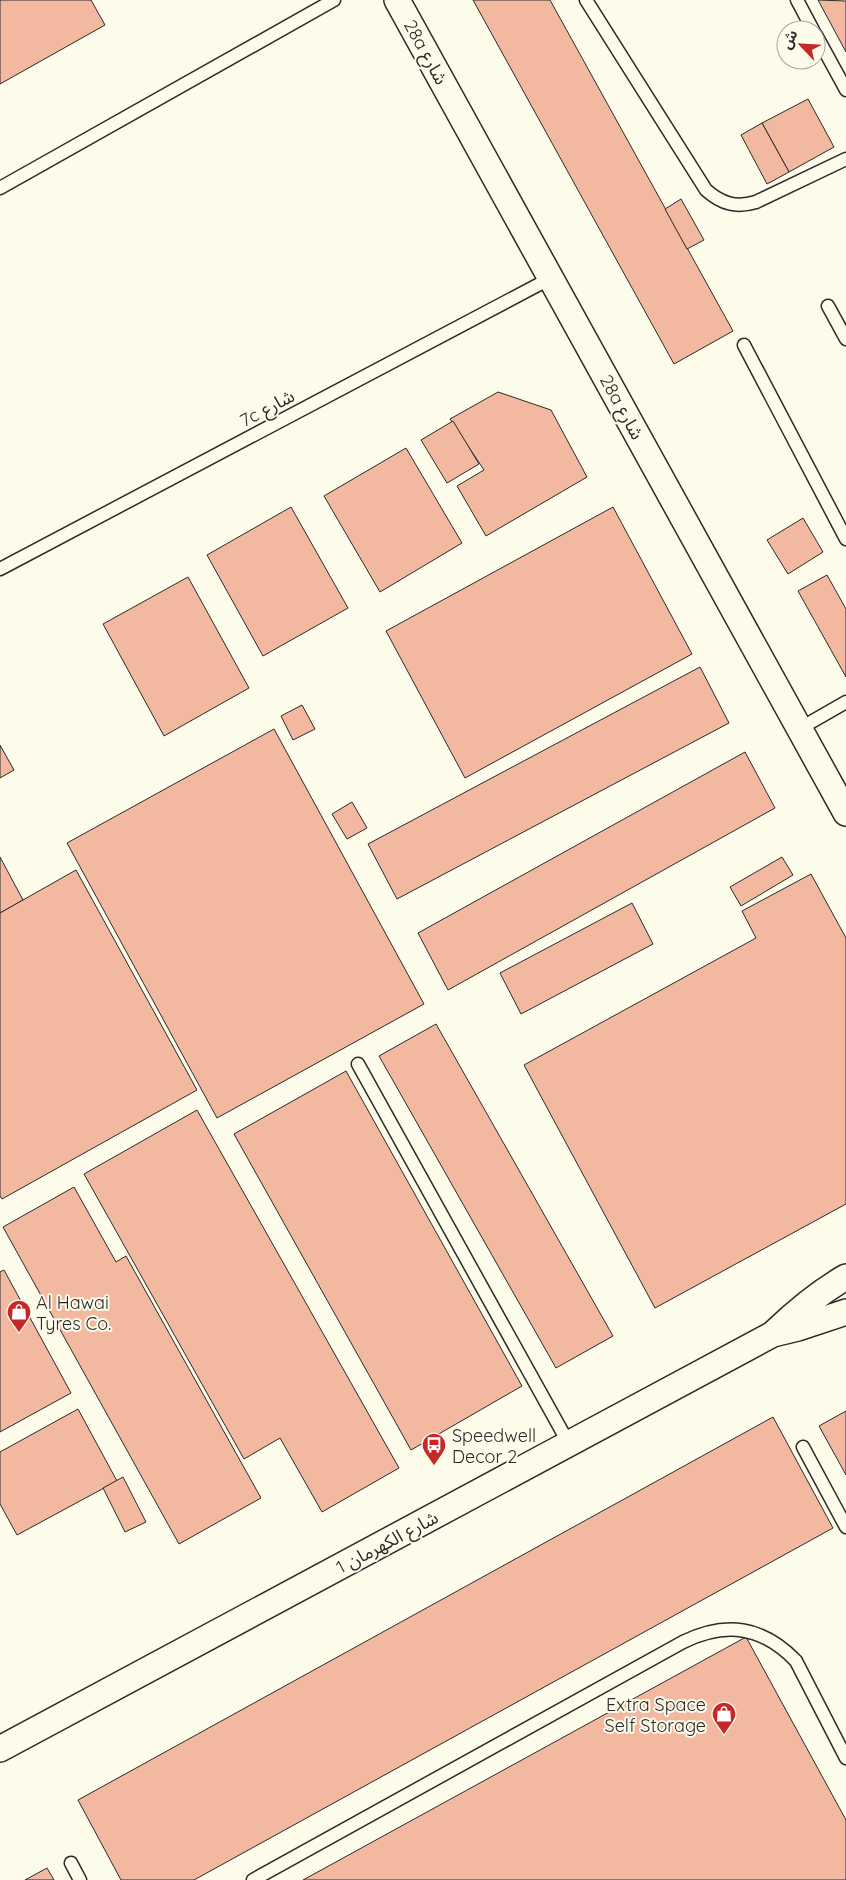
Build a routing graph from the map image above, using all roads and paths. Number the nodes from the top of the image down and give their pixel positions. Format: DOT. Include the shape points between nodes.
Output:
graph roads {
  1 [pos="334,0"];
  2 [pos="397,0"];
  3 [pos="586,0"];
  4 [pos="797,0"];
  5 [pos="808,20"];
  6 [pos="826,53"];
  7 [pos="846,90"];
  8 [pos="846,159"];
  9 [pos="0,188"];
  10 [pos="551,278"];
  11 [pos="828,306"];
  12 [pos="846,339"];
  13 [pos="744,344"];
  14 [pos="846,539"];
  15 [pos="0,569"];
  16 [pos="846,702"];
  17 [pos="799,729"];
  18 [pos="846,814"];
  19 [pos="358,1064"];
  20 [pos="846,1277"];
  21 [pos="846,1312"];
  22 [pos="773,1334"];
  23 [pos="569,1444"];
  24 [pos="803,1447"];
  25 [pos="846,1526"];
  26 [pos="0,1750"];
  27 [pos="846,1758"];
  28 [pos="71,1863"];
  29 [pos="80,1880"];
  30 [pos="253,1880"];
  1 -- 9 [label="lane"];
  2 -- 10 [label="street, 28a شارع"];
  3 -- 8 [label="lane" via="714,198 746,205"];
  4 -- 5 [label="lane"];
  6 -- 7 [label="lane"];
  10 -- 15 [label="lane, 7c شارع"];
  10 -- 17 [label="street, 28a شارع"];
  11 -- 12 [label="lane"];
  13 -- 14 [label="lane"];
  16 -- 17 [label="lane"];
  17 -- 18 [label="street, 28a شارع"];
  19 -- 23 [label="lane"];
  20 -- 22 [label="street, شارع الكهرمان 1" via="817,1296"];
  21 -- 22 [label="street, شارع الكهرمان 1"];
  22 -- 23 [label="street, شارع الكهرمان 1"];
  23 -- 26 [label="street, شارع الكهرمان 1"];
  24 -- 25 [label="lane"];
  27 -- 30 [label="lane" via="796,1661 783,1648 752,1632 716,1630 683,1642"];
  28 -- 29 [label="lane"];
}
